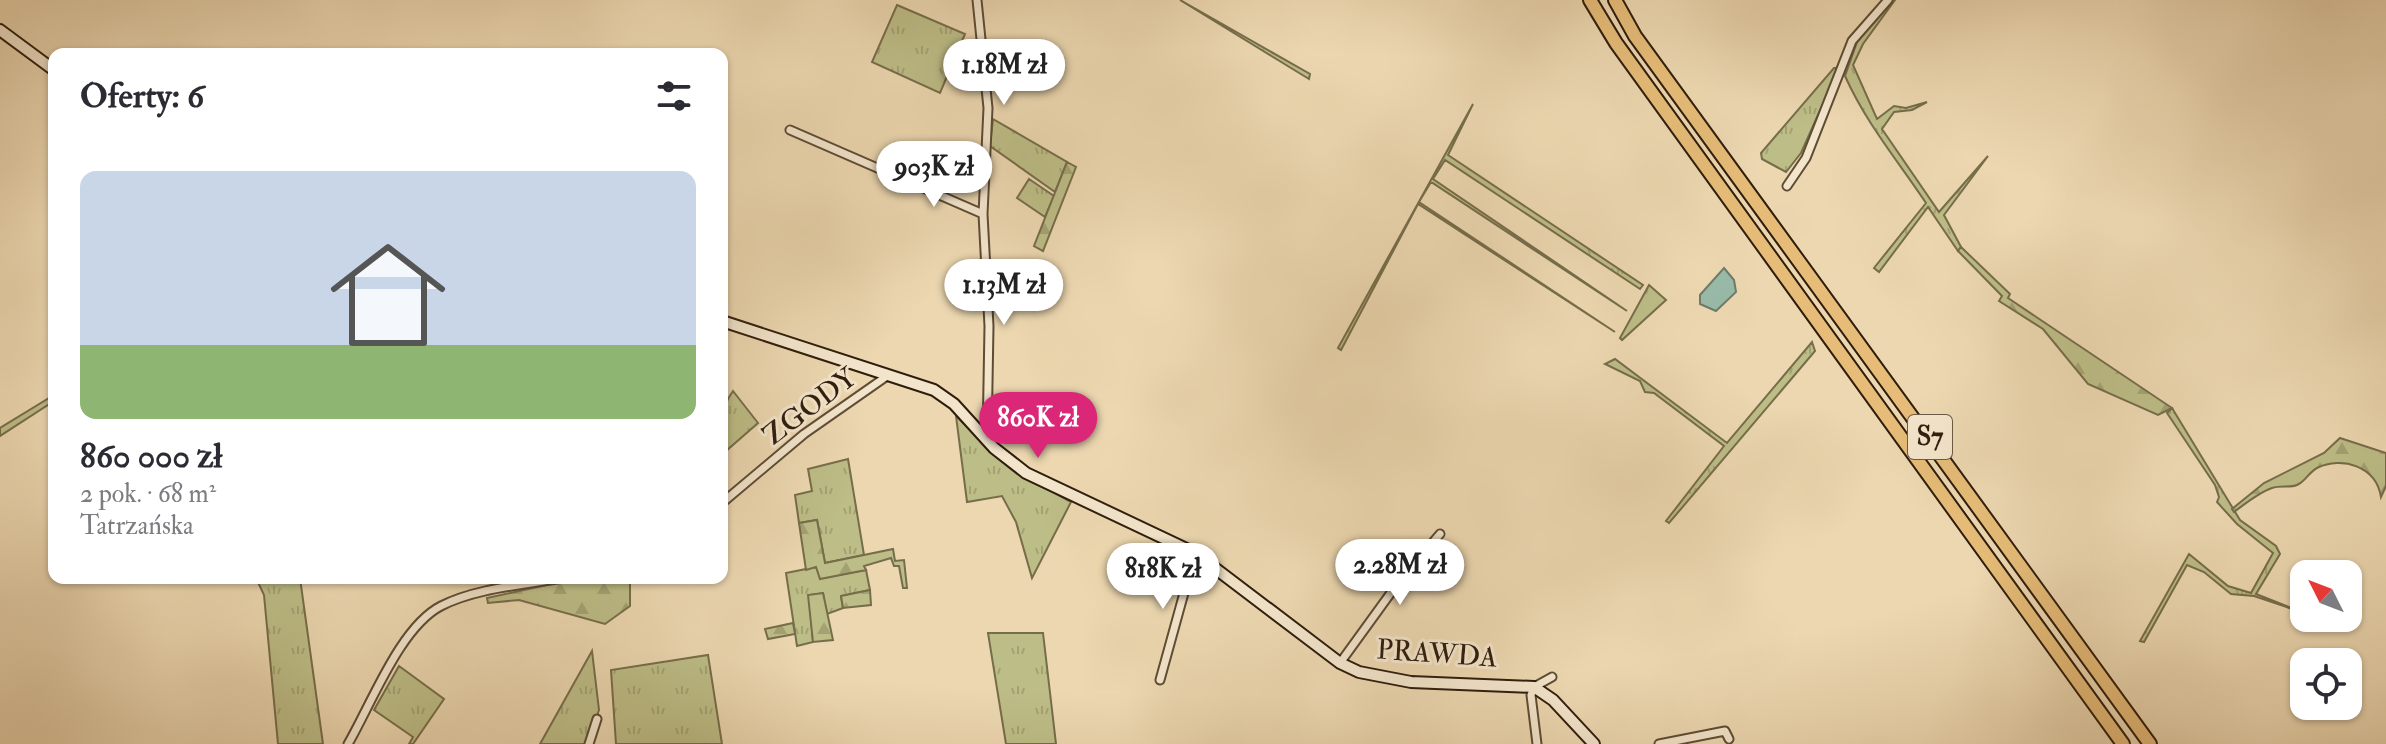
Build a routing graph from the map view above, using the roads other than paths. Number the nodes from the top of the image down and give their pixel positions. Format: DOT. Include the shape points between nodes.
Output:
graph roads {
  1 [pos="977,0"];
  2 [pos="1590,0"];
  3 [pos="1615,0"];
  4 [pos="1888,0"];
  5 [pos="0,30"];
  6 [pos="48,66"];
  7 [pos="790,130"];
  8 [pos="1787,186"];
  9 [pos="983,214"];
  10 [pos="728,323"];
  11 [pos="887,376"];
  12 [pos="987,441"];
  13 [pos="728,498"];
  14 [pos="1440,534"];
  15 [pos="1195,553"];
  16 [pos="510,584"];
  17 [pos="1340,663"];
  18 [pos="1552,677"];
  19 [pos="1160,680"];
  20 [pos="1534,687"];
  21 [pos="597,719"];
  22 [pos="1729,739"];
  23 [pos="348,744"];
  24 [pos="589,744"];
  25 [pos="1537,744"];
  26 [pos="1594,744"];
  27 [pos="1659,744"];
  28 [pos="2123,744"];
  29 [pos="2150,744"];
  1 -- 9 [label="street" via="988,108"];
  2 -- 28 [label="highway, S7"];
  3 -- 29 [label="highway, S7" via="1635,36"];
  4 -- 8 [label="street" via="1852,41 1806,158"];
  5 -- 6 [label="street"];
  7 -- 9 [label="street"];
  9 -- 12 [label="street" via="989,326"];
  10 -- 11 [label="street, PRAWDA"];
  11 -- 12 [label="street, PRAWDA" via="945,396"];
  11 -- 13 [label="street, ZGODY" via="804,434"];
  12 -- 15 [label="street, PRAWDA" via="1049,486"];
  14 -- 17 [label="street"];
  15 -- 17 [label="street, PRAWDA"];
  15 -- 19 [label="street"];
  16 -- 23 [label="street" via="455,600 423,619"];
  17 -- 20 [label="street, PRAWDA" via="1411,682"];
  18 -- 20 [label="street"];
  20 -- 25 [label="street"];
  20 -- 26 [label="street, PRAWDA"];
  21 -- 24 [label="street"];
  22 -- 27 [label="street" via="1725,731"];
}
